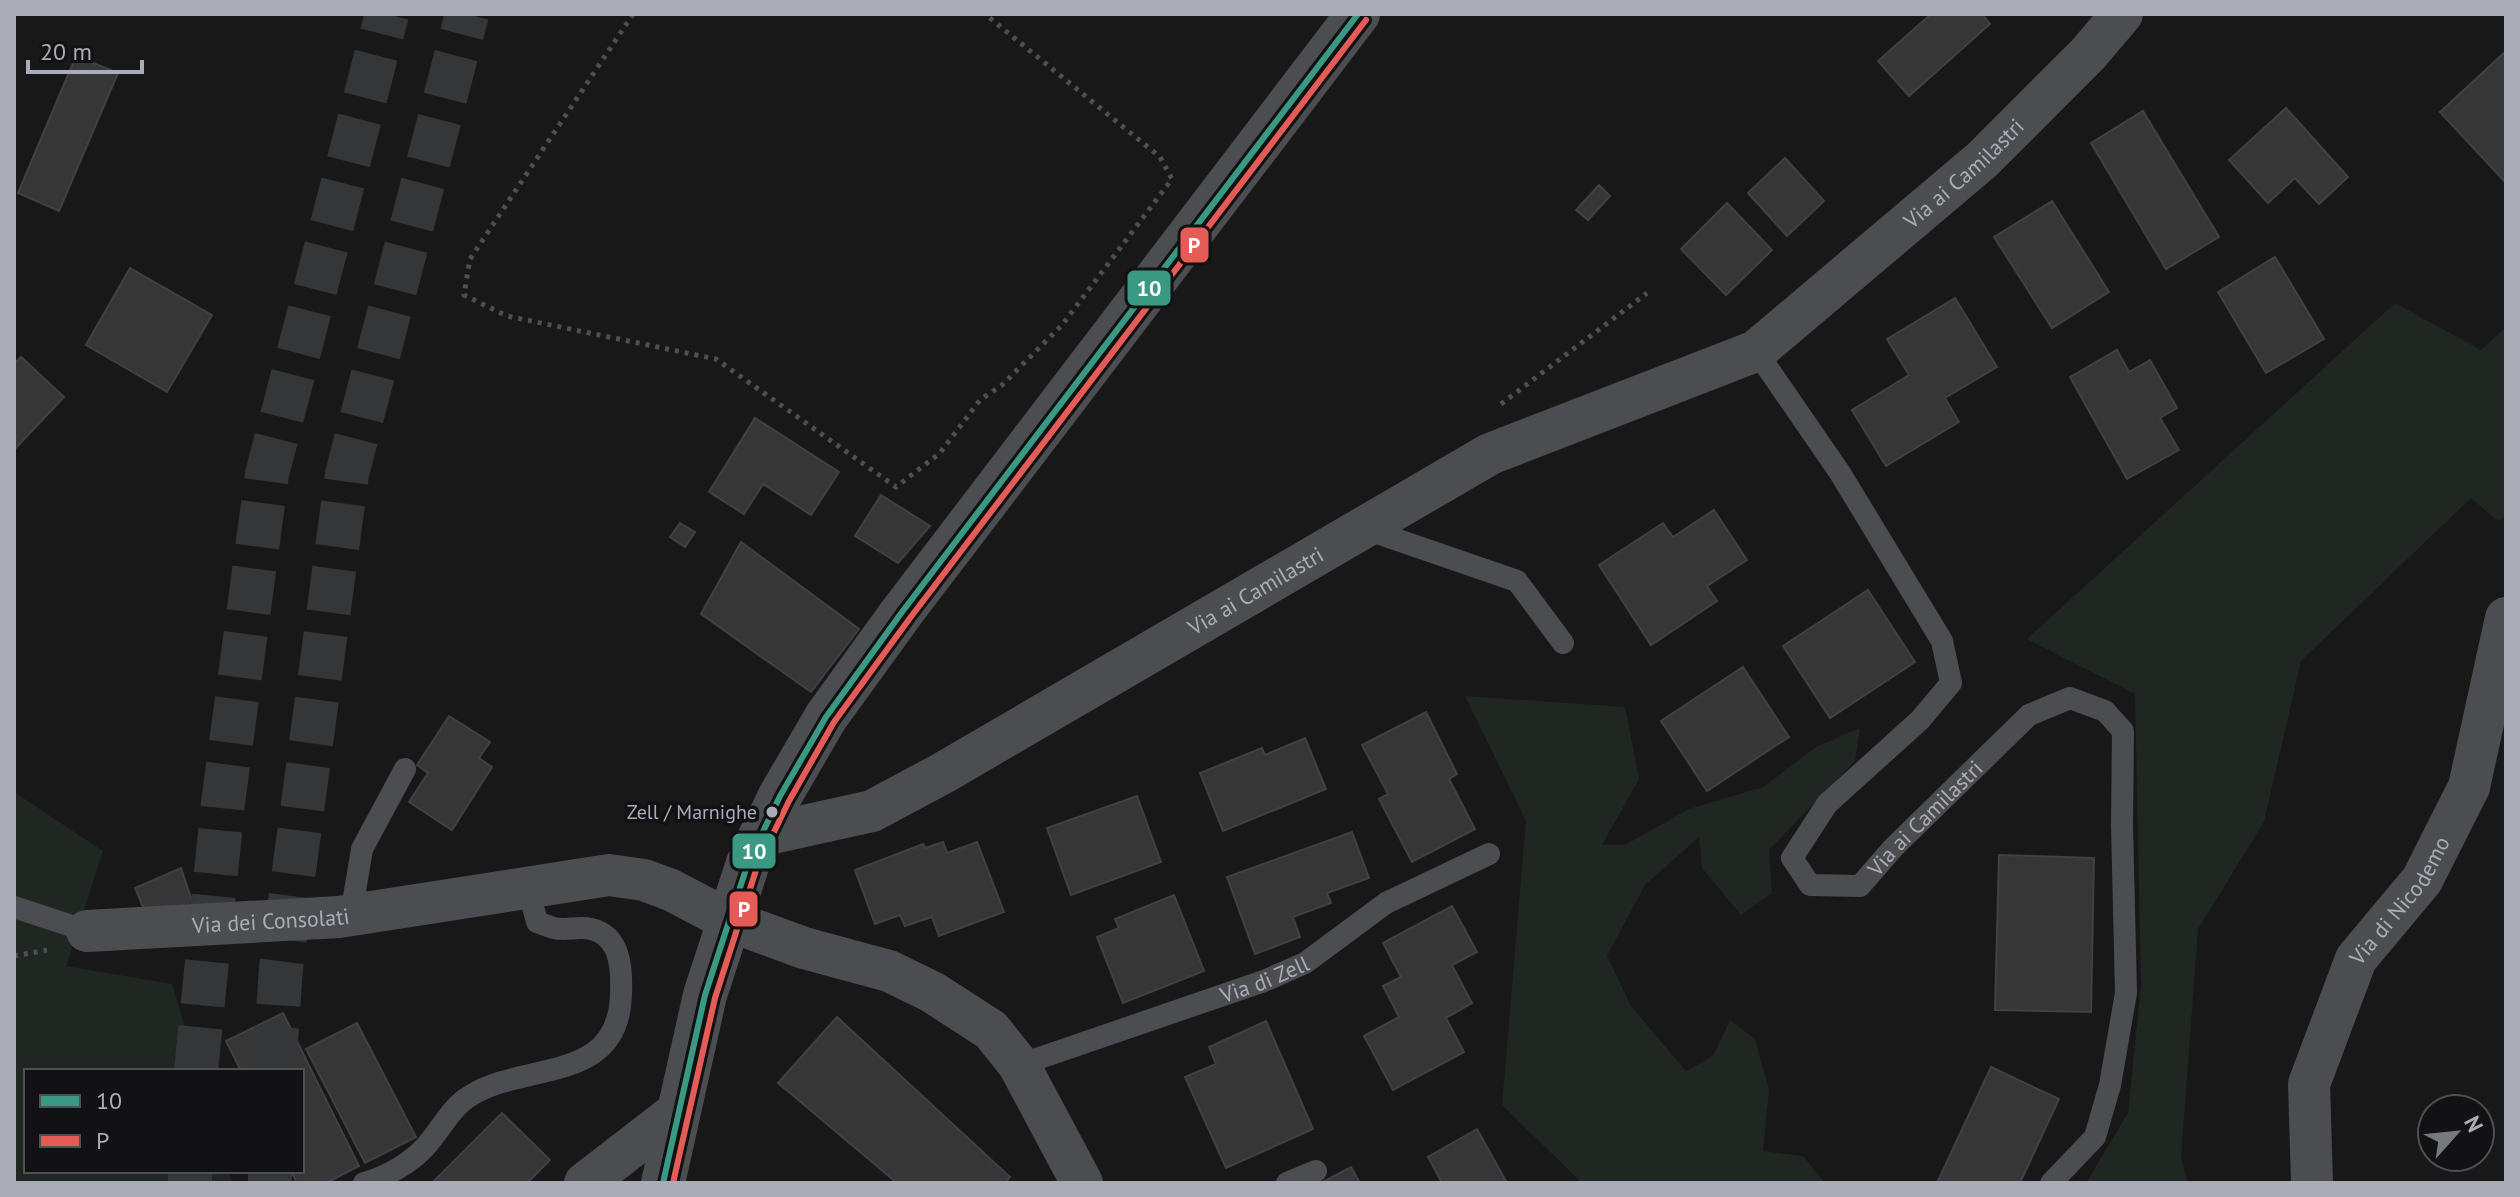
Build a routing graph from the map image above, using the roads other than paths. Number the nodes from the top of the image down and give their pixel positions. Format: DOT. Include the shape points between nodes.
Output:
graph roads {
  1 [pos="1358,14"];
  2 [pos="2122,14"];
  3 [pos="1756,351"];
  4 [pos="1363,528"];
  5 [pos="2506,618"];
  6 [pos="1563,643"];
  7 [pos="405,769"];
  8 [pos="759,836"];
  9 [pos="1489,854"];
  10 [pos="528,888"];
  11 [pos="14,907"];
  12 [pos="351,915"];
  13 [pos="728,920"];
  14 [pos="87,931"];
  15 [pos="1019,1065"];
  16 [pos="677,1112"];
  17 [pos="1316,1171"];
  18 [pos="364,1183"];
  19 [pos="585,1183"];
  20 [pos="663,1183"];
  21 [pos="1082,1183"];
  22 [pos="1287,1183"];
  23 [pos="2051,1183"];
  24 [pos="2312,1183"];
  1 -- 8 [label="street" via="902,612 826,717"];
  2 -- 3 [label="street, Via ai Camilastri" via="1982,160"];
  3 -- 4 [label="street, Via ai Camilastri" via="1490,454"];
  3 -- 23 [label="lane, Via ai Camilastri" via="1840,473 1942,641 1951,683 1920,720 1827,804 1792,858 1810,885 1860,886 2029,715 2070,698 2105,711 2123,731 2126,993 2095,1137"];
  4 -- 6 [label="lane" via="1517,581"];
  4 -- 8 [label="street, Via ai Camilastri" via="872,811"];
  5 -- 24 [label="street, Via di Nicodemo" via="2469,787 2422,880 2356,959 2309,1084"];
  7 -- 12 [label="lane" via="362,849"];
  8 -- 13 [label="street"];
  9 -- 15 [label="lane, Via di Zell" via="1386,903 1305,963"];
  10 -- 12 [label="street, Via dei Consolati"];
  10 -- 13 [label="street, Via dei Consolati" via="609,875 644,880"];
  10 -- 18 [label="lane" via="537,922 556,929 591,929 608,937 622,963 621,1005 610,1035 594,1055 486,1087 466,1098 408,1162"];
  11 -- 14 [label="lane, Via dei Consolati"];
  12 -- 14 [label="street, Via dei Consolati"];
  13 -- 15 [label="street" via="889,971 932,992 991,1030"];
  13 -- 16 [label="street"];
  15 -- 21 [label="street"];
  16 -- 19 [label="street"];
  16 -- 20 [label="street"];
  17 -- 22 [label="lane"];
}
